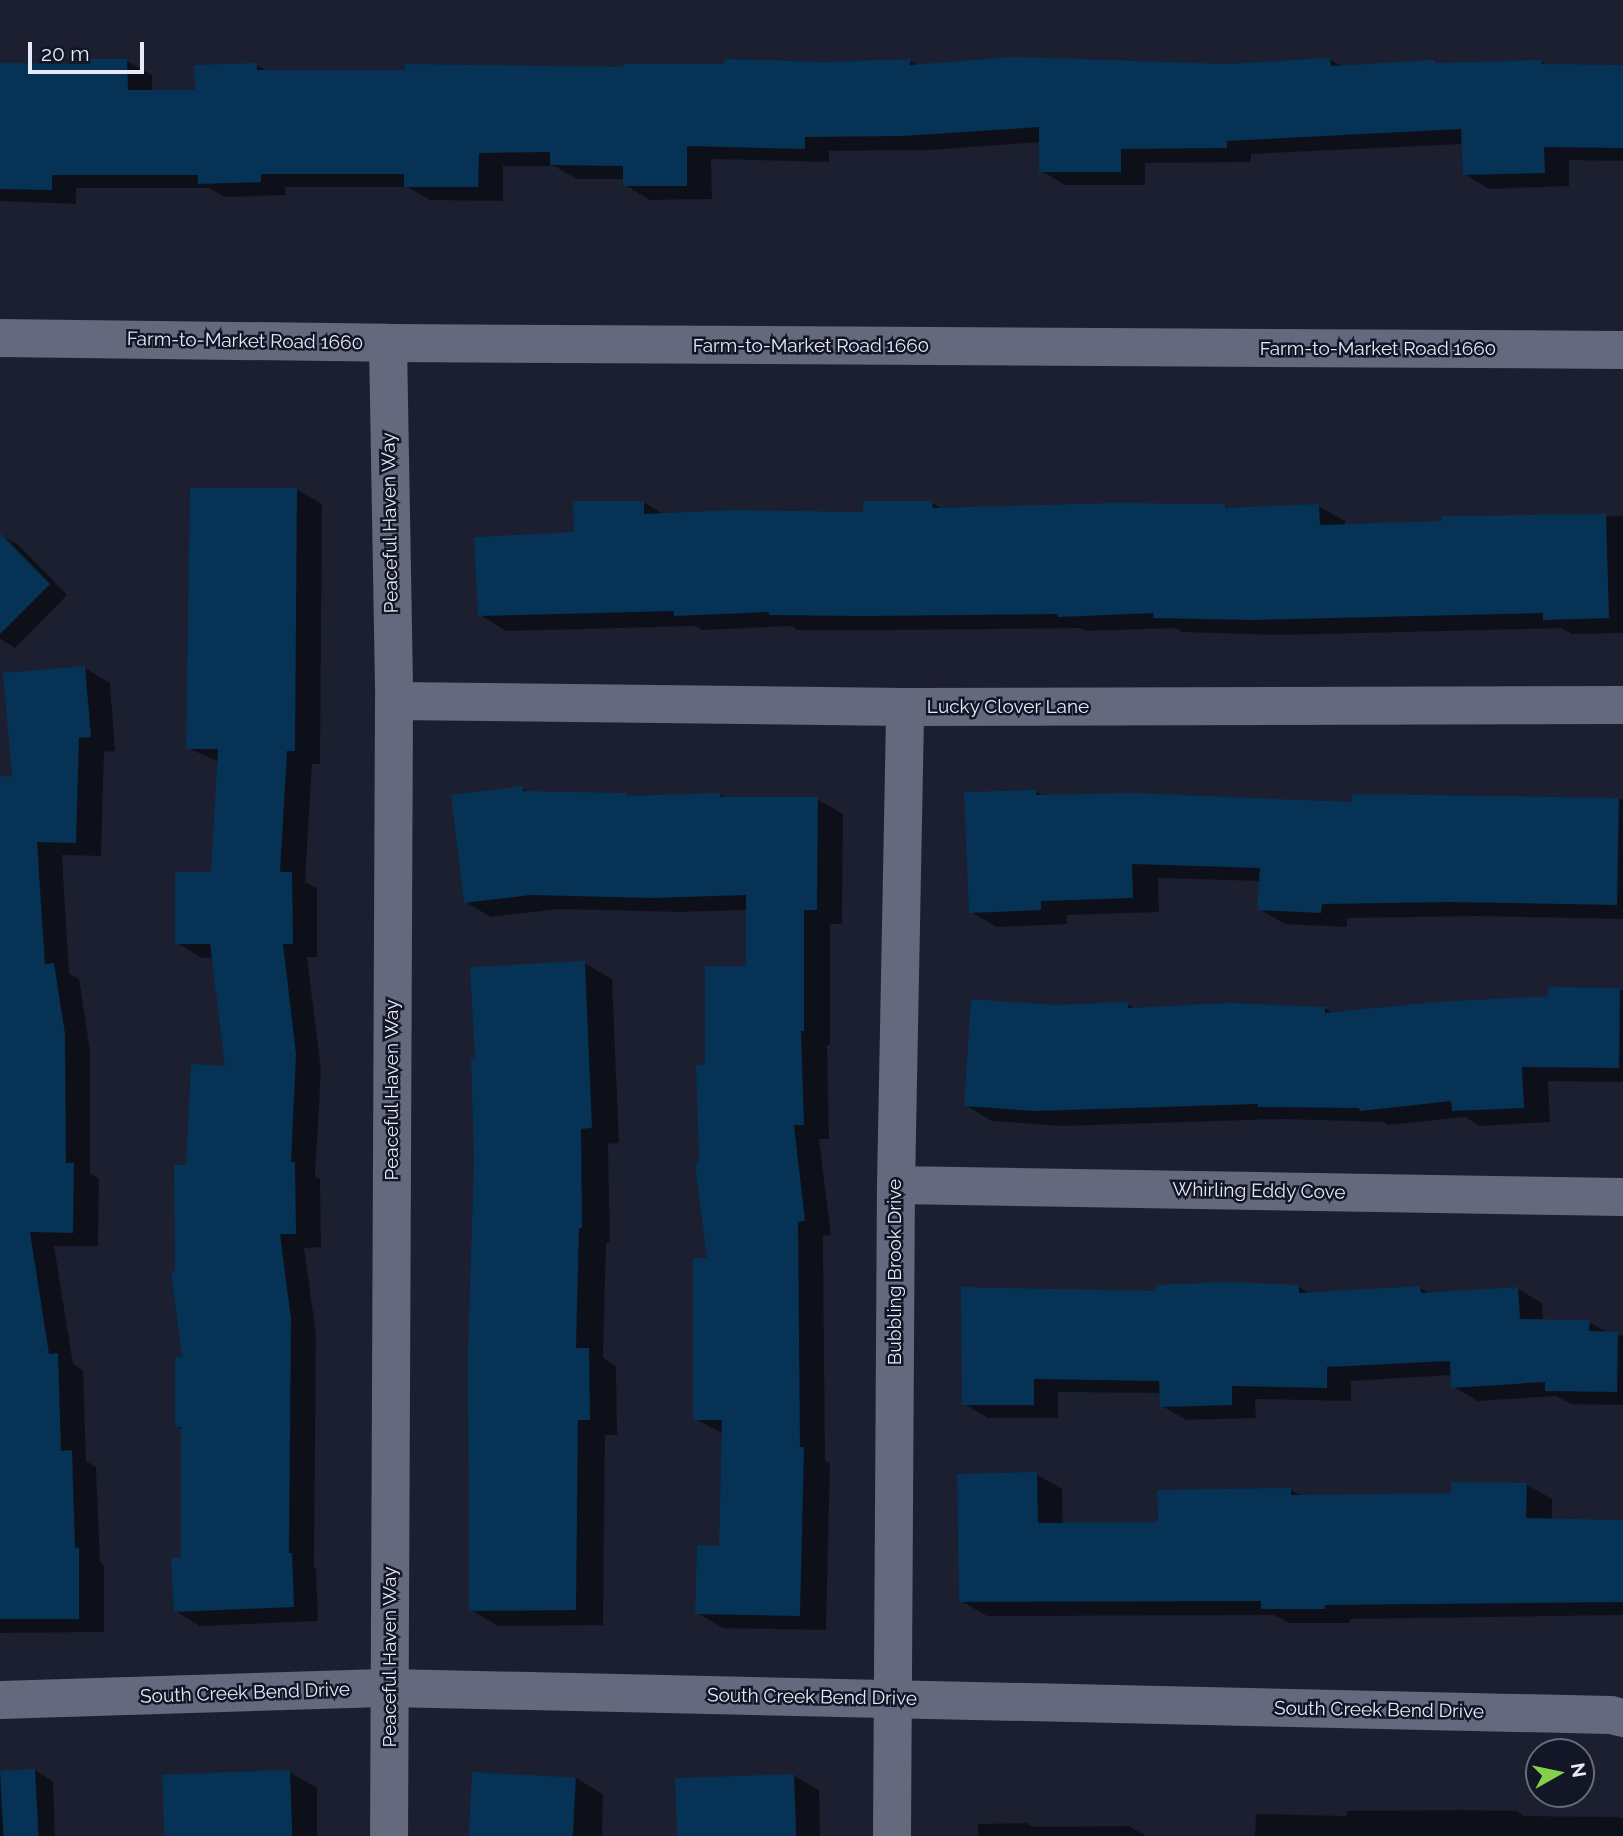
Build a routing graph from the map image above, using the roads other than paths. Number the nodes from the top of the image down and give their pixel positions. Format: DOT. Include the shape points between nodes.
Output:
graph roads {
  1 [pos="0,338"];
  2 [pos="388,343"];
  3 [pos="1623,350"];
  4 [pos="394,702"];
  5 [pos="1623,705"];
  6 [pos="905,707"];
  7 [pos="896,1185"];
  8 [pos="1623,1198"];
  9 [pos="391,1688"];
  10 [pos="892,1699"];
  11 [pos="0,1700"];
  12 [pos="1623,1718"];
  13 [pos="389,1836"];
  14 [pos="892,1836"];
  1 -- 2 [label="street, Farm-to-Market Road 1660"];
  2 -- 3 [label="street, Farm-to-Market Road 1660"];
  2 -- 4 [label="street, Peaceful Haven Way"];
  4 -- 6 [label="street, Lucky Clover Lane"];
  4 -- 9 [label="street, Peaceful Haven Way"];
  5 -- 6 [label="street, Lucky Clover Lane"];
  6 -- 7 [label="street, Bubbling Brook Drive"];
  7 -- 8 [label="street, Whirling Eddy Cove"];
  7 -- 10 [label="street, Bubbling Brook Drive"];
  9 -- 10 [label="street, South Creek Bend Drive"];
  9 -- 11 [label="street, South Creek Bend Drive"];
  9 -- 13 [label="street, Peaceful Haven Way"];
  10 -- 12 [label="street, South Creek Bend Drive"];
  10 -- 14 [label="street, Bubbling Brook Drive"];
}
